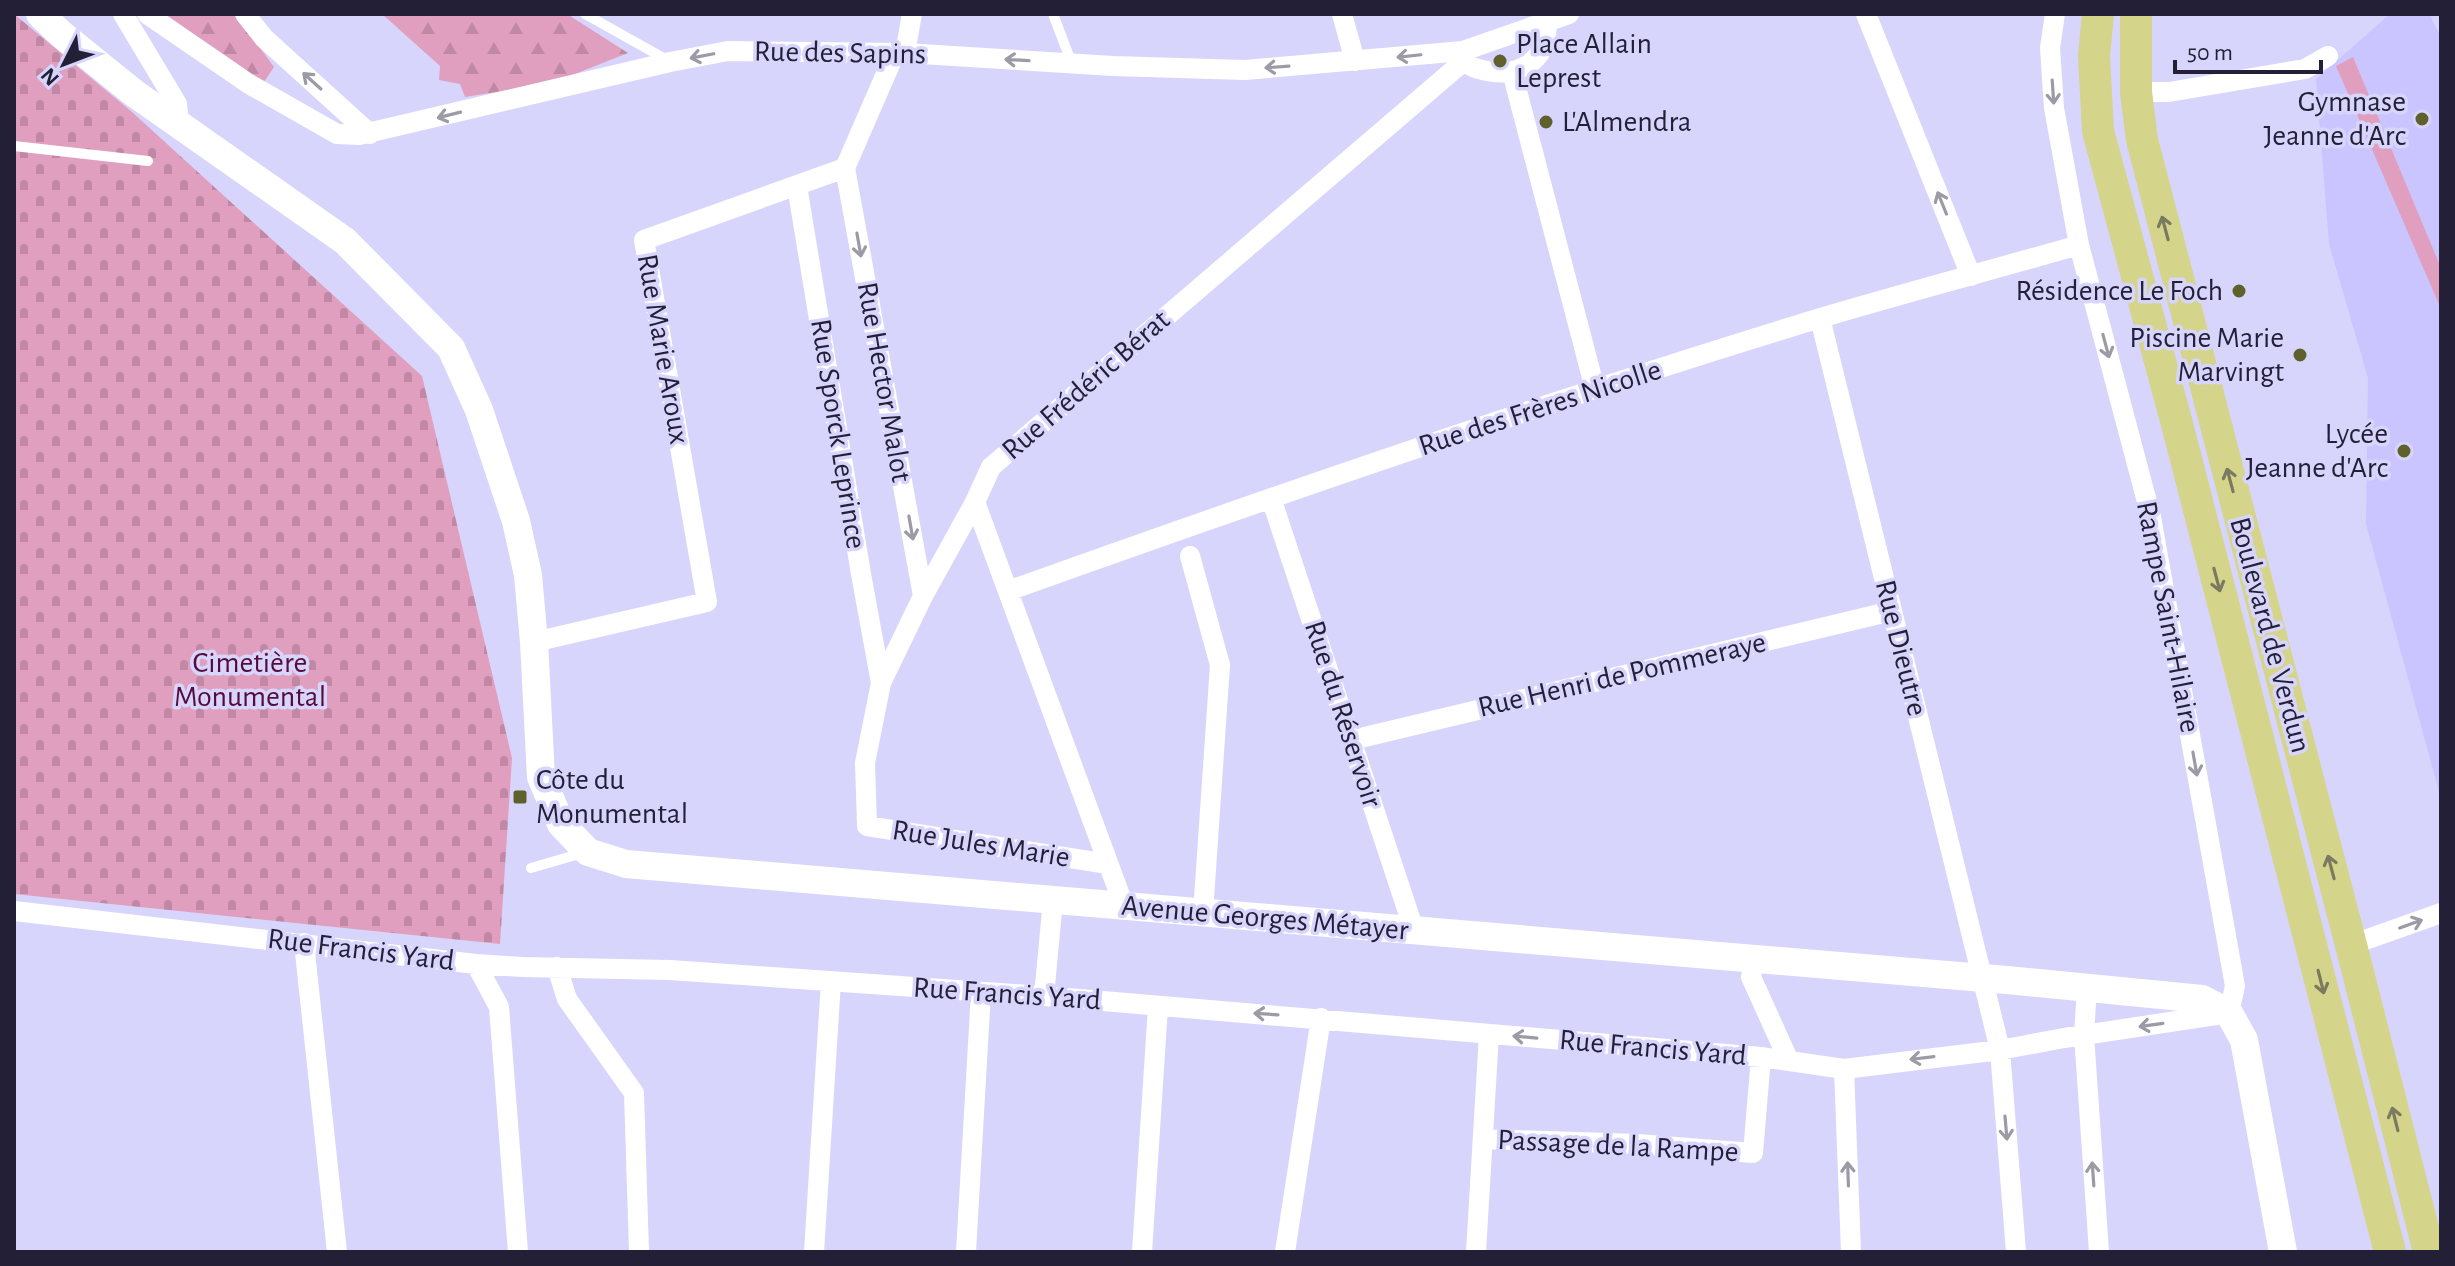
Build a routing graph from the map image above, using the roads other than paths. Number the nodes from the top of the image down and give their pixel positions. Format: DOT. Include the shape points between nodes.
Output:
graph roads {
  1 [pos="40,14"];
  2 [pos="123,14"];
  3 [pos="147,14"];
  4 [pos="245,14"];
  5 [pos="585,14"];
  6 [pos="1053,14"];
  7 [pos="1342,14"];
  8 [pos="1569,14"];
  9 [pos="1866,14"];
  10 [pos="2055,14"];
  11 [pos="2098,14"];
  12 [pos="2136,14"];
  13 [pos="910,15"];
  14 [pos="1547,22"];
  15 [pos="900,53"];
  16 [pos="1463,56"];
  17 [pos="2328,56"];
  18 [pos="1355,61"];
  19 [pos="670,62"];
  20 [pos="1072,64"];
  21 [pos="1512,72"];
  22 [pos="2136,92"];
  23 [pos="179,123"];
  24 [pos="370,134"];
  25 [pos="14,146"];
  26 [pos="148,161"];
  27 [pos="845,168"];
  28 [pos="797,186"];
  29 [pos="2079,245"];
  30 [pos="1971,276"];
  31 [pos="1820,318"];
  32 [pos="1595,389"];
  33 [pos="1271,498"];
  34 [pos="975,502"];
  35 [pos="1190,556"];
  36 [pos="1008,591"];
  37 [pos="923,596"];
  38 [pos="1892,611"];
  39 [pos="534,642"];
  40 [pos="881,683"];
  41 [pos="1352,740"];
  42 [pos="588,852"];
  43 [pos="1108,864"];
  44 [pos="531,868"];
  45 [pos="1053,900"];
  46 [pos="1124,906"];
  47 [pos="14,911"];
  48 [pos="1203,913"];
  49 [pos="2441,913"];
  50 [pos="1414,930"];
  51 [pos="2366,940"];
  52 [pos="304,943"];
  53 [pos="1754,959"];
  54 [pos="476,964"];
  55 [pos="557,967"];
  56 [pos="1982,978"];
  57 [pos="831,981"];
  58 [pos="2087,987"];
  59 [pos="981,992"];
  60 [pos="1044,996"];
  61 [pos="1158,1007"];
  62 [pos="2229,1013"];
  63 [pos="1321,1018"];
  64 [pos="1489,1034"];
  65 [pos="2084,1035"];
  66 [pos="2000,1050"];
  67 [pos="1761,1057"];
  68 [pos="1789,1061"];
  69 [pos="1844,1069"];
  70 [pos="1483,1139"];
  71 [pos="2278,1220"];
  72 [pos="2428,1247"];
  73 [pos="337,1252"];
  74 [pos="518,1252"];
  75 [pos="639,1252"];
  76 [pos="814,1252"];
  77 [pos="966,1252"];
  78 [pos="1142,1252"];
  79 [pos="1285,1252"];
  80 [pos="1476,1252"];
  81 [pos="1851,1252"];
  82 [pos="2016,1252"];
  83 [pos="2099,1252"];
  84 [pos="2283,1252"];
  85 [pos="2304,1252"];
  86 [pos="2392,1252"];
  1 -- 23 [label="street" via="134,93"];
  2 -- 23 [label="street" via="177,104"];
  3 -- 24 [label="street, Rue des Sapins" via="249,84 337,134"];
  24 -- 4 [label="street, one-way" via="264,38"];
  5 -- 19 [label="lane"];
  6 -- 20 [label="lane"];
  7 -- 18 [label="street"];
  8 -- 14 [label="street, Rue des Sapins"];
  30 -- 9 [label="street, one-way"];
  10 -- 29 [label="street, Rampe Saint-Hilaire, one-way" via="2050,48 2054,108"];
  11 -- 86 [label="main road, Boulevard de Verdun, one-way" via="2098,131"];
  12 -- 22 [label="main road, Boulevard de Verdun"];
  13 -- 15 [label="street"];
  14 -- 16 [label="street, Rue des Sapins"];
  14 -- 21 [label="street" via="1546,41 1537,56"];
  15 -- 19 [label="street, Rue des Sapins, one-way" via="728,51"];
  20 -- 15 [label="street, Rue des Sapins, one-way"];
  15 -- 27 [label="street"];
  16 -- 18 [label="street, Rue des Sapins, one-way"];
  16 -- 21 [label="street" via="1469,67"];
  16 -- 34 [label="street, Rue Frédéric Bérat" via="991,467"];
  17 -- 22 [label="street" via="2305,69 2169,92"];
  18 -- 20 [label="street, Rue des Sapins, one-way" via="1245,70"];
  19 -- 24 [label="street, Rue des Sapins, one-way"];
  21 -- 32 [label="street"];
  51 -- 22 [label="main road, Boulevard de Verdun, one-way" via="2142,140"];
  23 -- 39 [label="street" via="345,241 451,348 479,410 516,521"];
  25 -- 26 [label="lane"];
  27 -- 28 [label="street, Rue Marie Aroux"];
  27 -- 37 [label="street, Rue Hector Malot, one-way"];
  28 -- 39 [label="street, Rue Marie Aroux" via="644,240 707,602"];
  28 -- 40 [label="street, Rue Sporck Leprince"];
  29 -- 30 [label="street, Rue des Frères Nicolle"];
  29 -- 62 [label="street, Rampe Saint-Hilaire, one-way" via="2151,517 2235,986"];
  30 -- 31 [label="street, Rue des Frères Nicolle"];
  31 -- 32 [label="street, Rue des Frères Nicolle"];
  31 -- 38 [label="street, Rue Dieutre"];
  32 -- 33 [label="street, Rue des Frères Nicolle"];
  33 -- 36 [label="street, Rue des Frères Nicolle"];
  33 -- 41 [label="street, Rue du Réservoir"];
  34 -- 36 [label="street"];
  34 -- 37 [label="street, Rue Jules Marie"];
  35 -- 48 [label="street" via="1220,665"];
  36 -- 43 [label="street"];
  37 -- 40 [label="street, Rue Jules Marie"];
  38 -- 41 [label="street, Rue Henri de Pommeraye"];
  38 -- 56 [label="street, Rue Dieutre"];
  39 -- 42 [label="street, Avenue Georges Métayer" via="541,777 561,824"];
  40 -- 43 [label="street, Rue Jules Marie" via="865,763 867,826"];
  41 -- 50 [label="street, Rue du Réservoir"];
  42 -- 44 [label="lane"];
  42 -- 45 [label="street, Avenue Georges Métayer" via="626,864"];
  43 -- 46 [label="street"];
  45 -- 46 [label="street, Avenue Georges Métayer"];
  45 -- 60 [label="street"];
  46 -- 48 [label="street, Avenue Georges Métayer"];
  47 -- 52 [label="street, Rue Francis Yard"];
  48 -- 50 [label="street, Avenue Georges Métayer"];
  51 -- 49 [label="street, one-way"];
  50 -- 53 [label="street, Avenue Georges Métayer"];
  72 -- 51 [label="main road, Boulevard de Verdun, one-way"];
  52 -- 54 [label="street, Rue Francis Yard"];
  52 -- 73 [label="street"];
  53 -- 56 [label="street, Avenue Georges Métayer"];
  53 -- 68 [label="street" via="1751,977"];
  54 -- 55 [label="street, Rue Francis Yard"];
  54 -- 74 [label="street" via="499,1007"];
  55 -- 57 [label="street, Rue Francis Yard"];
  55 -- 75 [label="street" via="567,999 634,1093"];
  56 -- 58 [label="street, Avenue Georges Métayer"];
  56 -- 66 [label="street, Rue Dieutre"];
  57 -- 59 [label="street, Rue Francis Yard"];
  57 -- 76 [label="street"];
  58 -- 62 [label="street, Avenue Georges Métayer" via="2202,999"];
  58 -- 65 [label="street"];
  59 -- 60 [label="street, Rue Francis Yard"];
  59 -- 77 [label="street"];
  60 -- 61 [label="street, Rue Francis Yard"];
  63 -- 61 [label="street, Rue Francis Yard, one-way"];
  61 -- 78 [label="street"];
  62 -- 65 [label="street, Rue Francis Yard, one-way"];
  62 -- 71 [label="street" via="2244,1040"];
  63 -- 64 [label="street, Rue Francis Yard"];
  63 -- 79 [label="street"];
  67 -- 64 [label="street, Rue Francis Yard, one-way"];
  64 -- 70 [label="street"];
  65 -- 66 [label="street, Rue Francis Yard"];
  83 -- 65 [label="street, one-way"];
  66 -- 69 [label="street, Rue Francis Yard, one-way"];
  66 -- 82 [label="street, Rue Dieutre, one-way"];
  67 -- 68 [label="street, Rue Francis Yard"];
  67 -- 70 [label="street, Passage de la Rampe" via="1753,1153"];
  68 -- 69 [label="street, Rue Francis Yard"];
  81 -- 69 [label="street, one-way"];
  70 -- 80 [label="street"];
  71 -- 84 [label="street"];
  71 -- 85 [label="street"];
  72 -- 86 [label="street"];
}
